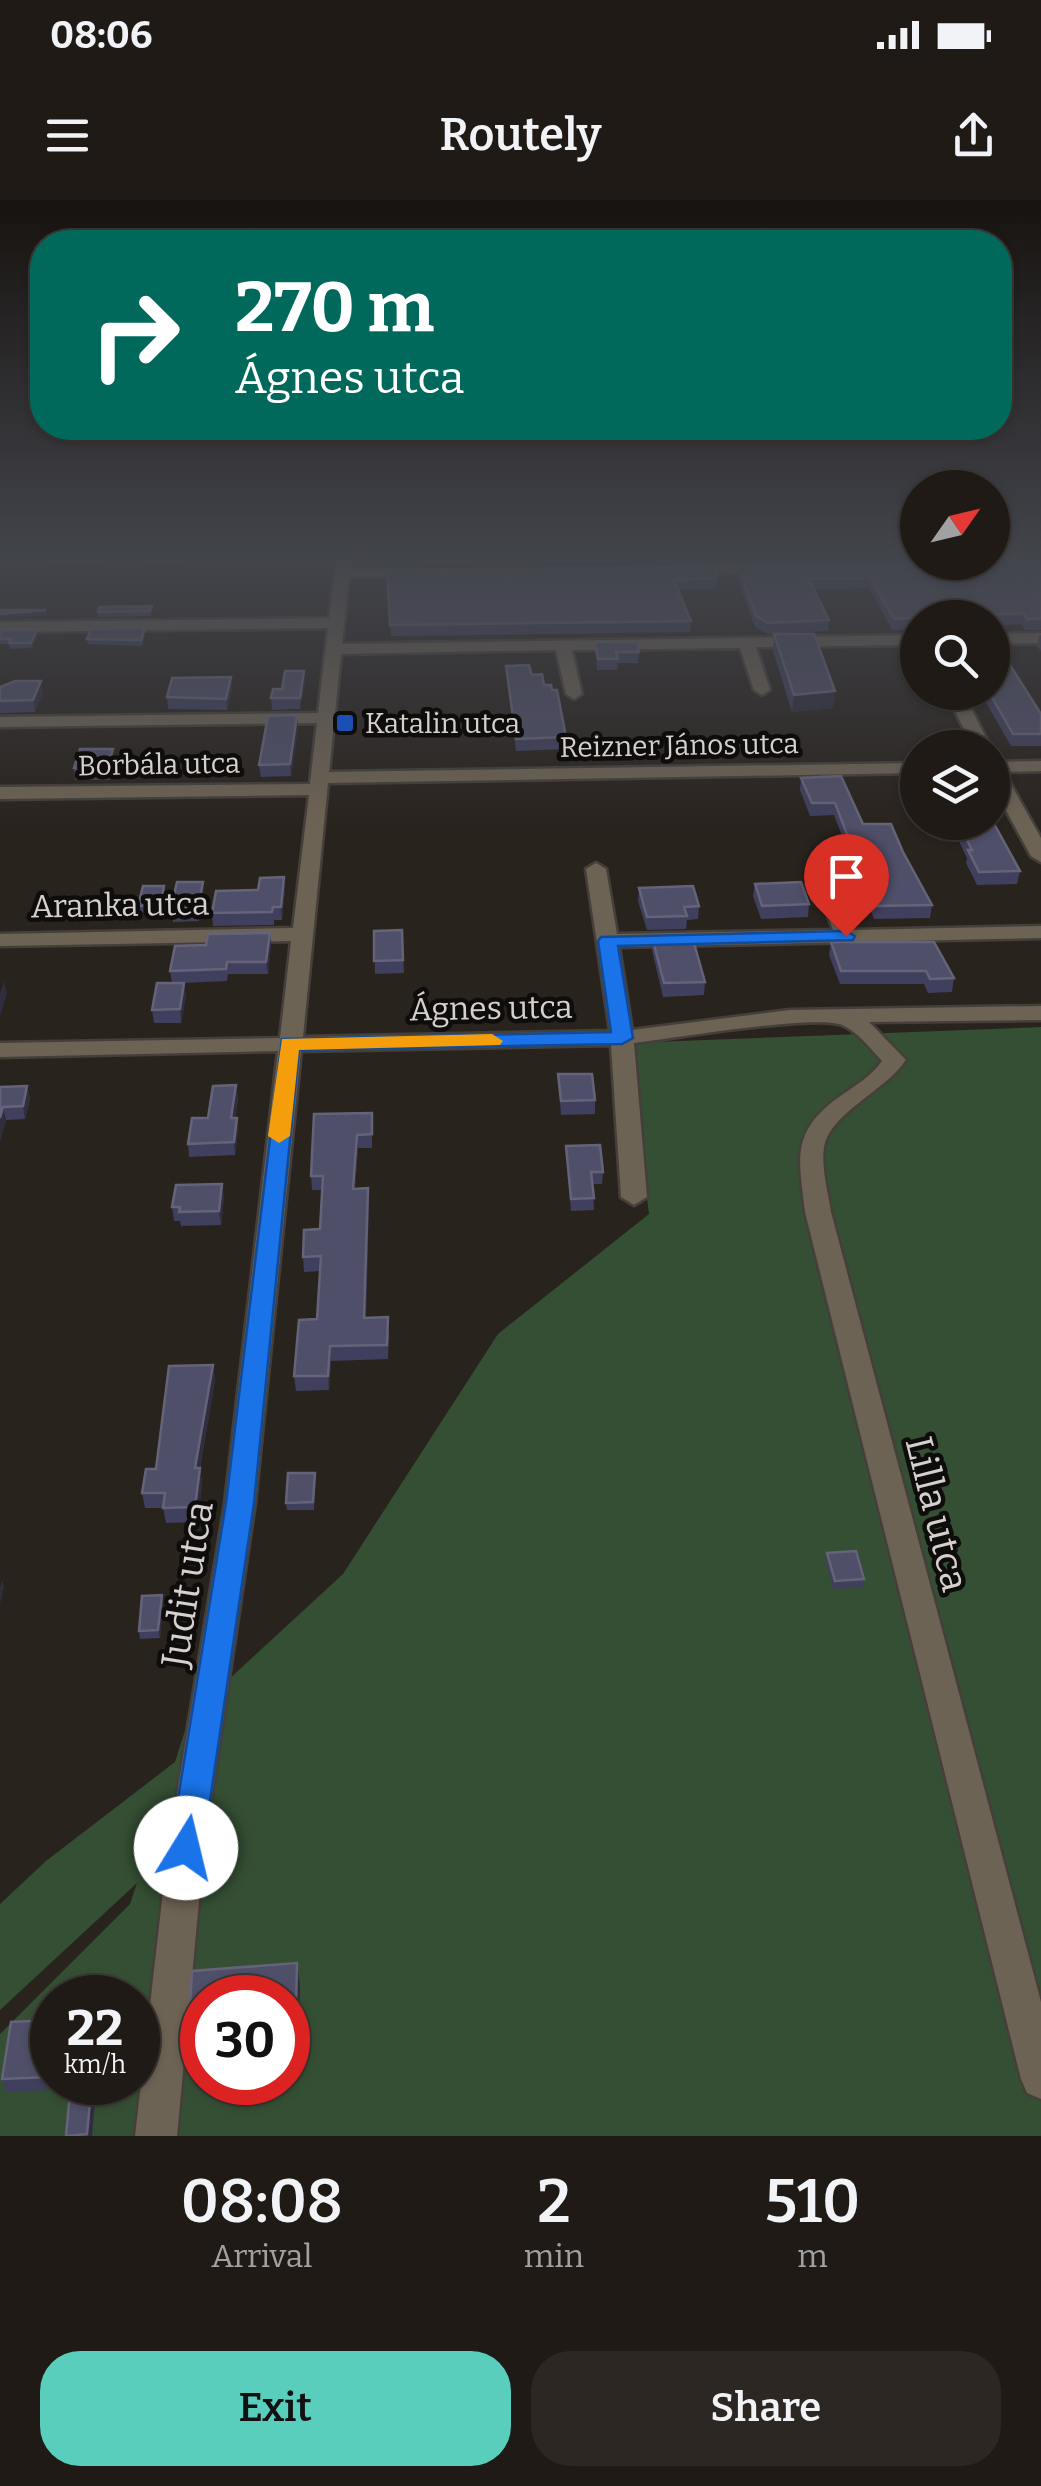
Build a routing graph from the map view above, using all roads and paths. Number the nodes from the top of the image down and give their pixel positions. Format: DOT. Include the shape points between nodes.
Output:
graph roads {
  1 [pos="486,646"];
  2 [pos="563,646"];
  3 [pos="747,646"];
  4 [pos="334,649"];
  5 [pos="762,690"];
  6 [pos="574,694"];
  7 [pos="327,713"];
  8 [pos="0,722"];
  9 [pos="1041,766"];
  10 [pos="1010,767"];
  11 [pos="900,768"];
  12 [pos="372,778"];
  13 [pos="320,784"];
  14 [pos="0,793"];
  15 [pos="1010,799"];
  16 [pos="1041,856"];
  17 [pos="820,865"];
  18 [pos="596,869"];
  19 [pos="1041,932"];
  20 [pos="302,934"];
  21 [pos="846,936"];
  22 [pos="0,940"];
  23 [pos="608,941"];
  24 [pos="1041,1013"];
  25 [pos="846,1018"];
  26 [pos="622,1038"];
  27 [pos="289,1044"];
  28 [pos="0,1050"];
  29 [pos="634,1197"];
  30 [pos="1041,2079"];
  31 [pos="156,2136"];
  1 -- 4 [label="street"];
  2 -- 6 [label="street"];
  3 -- 5 [label="street"];
  4 -- 7 [label="street"];
  7 -- 8 [label="street"];
  7 -- 12 [label="street" via="338,721 336,752"];
  7 -- 13 [label="street"];
  9 -- 10 [label="street"];
  11 -- 12 [label="street, Reizner János utca"];
  12 -- 13 [label="street, Reizner János utca"];
  13 -- 14 [label="street, Borbála utca"];
  13 -- 20 [label="street"];
  15 -- 16 [label="street"];
  17 -- 21 [label="street"];
  18 -- 23 [label="street"];
  19 -- 21 [label="street"];
  20 -- 22 [label="street, Aranka utca"];
  20 -- 27 [label="street"];
  21 -- 23 [label="street"];
  23 -- 26 [label="street"];
  24 -- 25 [label="street, Ágnes utca"];
  25 -- 26 [label="street, Ágnes utca" via="790,1017"];
  25 -- 30 [label="street, Lilla utca" via="894,1060 888,1074 828,1120 812,1144 818,1212"];
  26 -- 27 [label="street, Ágnes utca"];
  26 -- 29 [label="street"];
  27 -- 28 [label="street, Ágnes utca"];
  27 -- 31 [label="street, Judit utca" via="240,1503 186,1848"];
}
